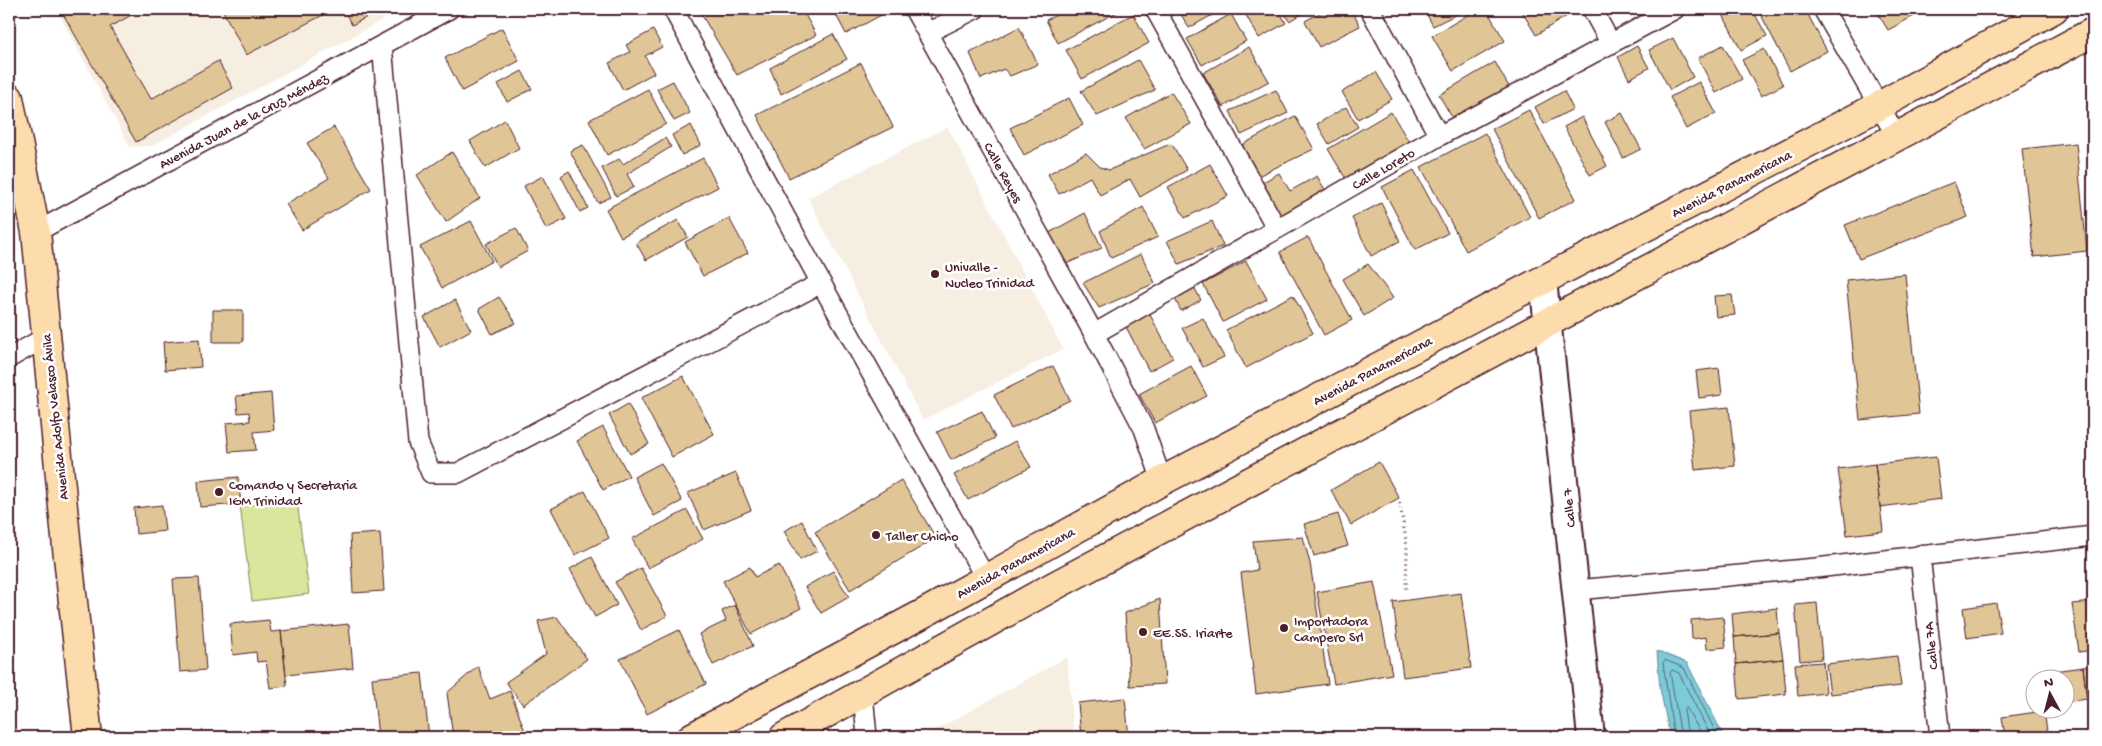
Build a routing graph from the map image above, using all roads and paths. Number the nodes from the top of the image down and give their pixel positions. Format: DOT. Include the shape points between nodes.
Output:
graph roads {
  1 [pos="673,9"];
  2 [pos="914,9"];
  3 [pos="976,9"];
  4 [pos="1155,9"];
  5 [pos="1370,9"];
  6 [pos="1592,9"];
  7 [pos="1675,9"];
  8 [pos="1823,9"];
  9 [pos="2054,9"];
  10 [pos="446,10"];
  11 [pos="2093,32"];
  12 [pos="927,33"];
  13 [pos="1611,44"];
  14 [pos="382,45"];
  15 [pos="9,98"];
  16 [pos="1879,106"];
  17 [pos="1439,136"];
  18 [pos="1897,137"];
  19 [pos="1277,229"];
  20 [pos="36,232"];
  21 [pos="1543,280"];
  22 [pos="821,283"];
  23 [pos="1548,324"];
  24 [pos="1094,334"];
  25 [pos="46,337"];
  26 [pos="9,358"];
  27 [pos="1162,481"];
  28 [pos="1400,503"];
  29 [pos="2093,536"];
  30 [pos="1920,556"];
  31 [pos="986,579"];
  32 [pos="1576,590"];
  33 [pos="1406,592"];
  34 [pos="863,694"];
  35 [pos="88,737"];
  36 [pos="692,737"];
  37 [pos="784,737"];
  38 [pos="867,737"];
  39 [pos="1591,737"];
  40 [pos="1940,737"];
  1 -- 22 [label="street"];
  2 -- 12 [label="street, Calle Reyes"];
  3 -- 12 [label="street"];
  4 -- 19 [label="street"];
  5 -- 17 [label="street"];
  6 -- 13 [label="street"];
  7 -- 13 [label="street, Calle Loreto"];
  8 -- 16 [label="street"];
  9 -- 16 [label="highway, Avenida Panamericana"];
  10 -- 14 [label="street, Avenida Juan de la Cruz Méndez"];
  11 -- 18 [label="highway"];
  12 -- 24 [label="street, Calle Reyes"];
  13 -- 17 [label="street, Calle Loreto"];
  14 -- 20 [label="street, Avenida Juan de la Cruz Méndez"];
  14 -- 22 [label="street" via="418,442 430,473 458,473"];
  15 -- 20 [label="highway, Avenida Adolfo Velasco Ávila"];
  16 -- 18 [label="street"];
  16 -- 21 [label="highway, Avenida Panamericana"];
  17 -- 19 [label="street, Calle Loreto"];
  18 -- 23 [label="highway"];
  19 -- 24 [label="street, Calle Loreto"];
  20 -- 25 [label="highway, Avenida Adolfo Velasco Ávila"];
  21 -- 23 [label="street, Calle 7"];
  21 -- 27 [label="highway, Avenida Panamericana"];
  22 -- 31 [label="street"];
  23 -- 32 [label="street, Calle 7"];
  23 -- 34 [label="highway" via="1054,586"];
  24 -- 27 [label="street, Calle Reyes" via="1144,429"];
  25 -- 26 [label="street"];
  25 -- 35 [label="highway, Avenida Adolfo Velasco Ávila"];
  27 -- 31 [label="highway, Avenida Panamericana"];
  28 -- 33 [label="path" via="1407,547"];
  29 -- 30 [label="street"];
  30 -- 32 [label="street"];
  30 -- 40 [label="street, Calle 7A"];
  31 -- 36 [label="highway, Avenida Panamericana"];
  32 -- 39 [label="street, Calle 7"];
  34 -- 37 [label="highway"];
  34 -- 38 [label="street"];
}
